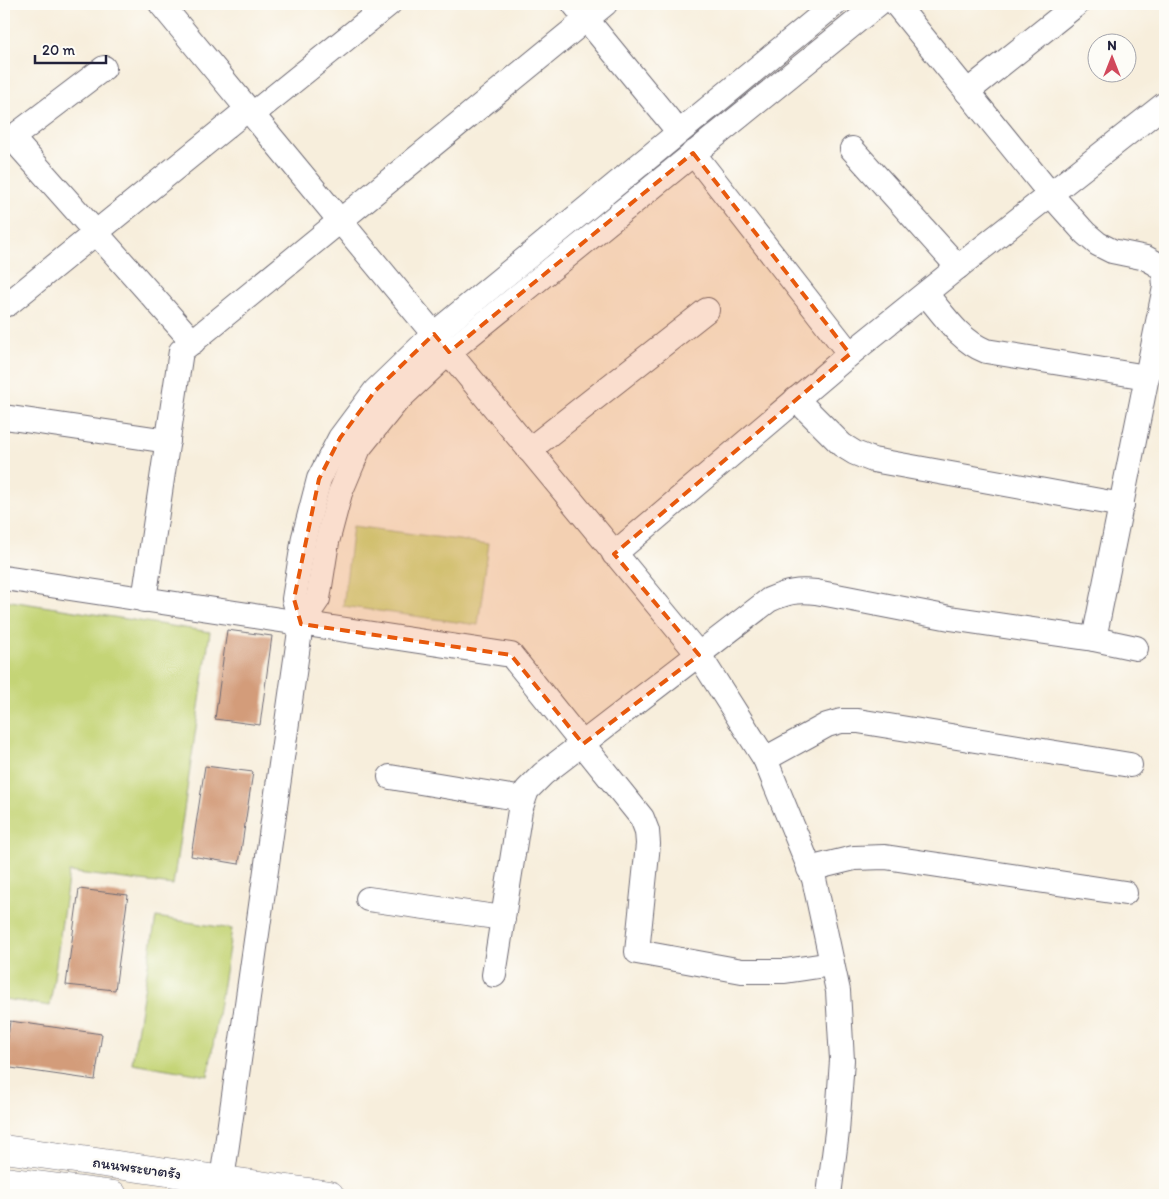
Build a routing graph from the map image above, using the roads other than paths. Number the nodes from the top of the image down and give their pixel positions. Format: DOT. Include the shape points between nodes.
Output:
graph roads {
  1 [pos="389,4"];
  2 [pos="835,4"];
  3 [pos="878,4"];
  4 [pos="896,4"];
  5 [pos="1077,4"];
  6 [pos="171,7"];
  7 [pos="589,9"];
  8 [pos="104,68"];
  9 [pos="967,92"];
  10 [pos="1165,104"];
  11 [pos="250,112"];
  12 [pos="678,131"];
  13 [pos="8,141"];
  14 [pos="852,149"];
  15 [pos="693,153"];
  16 [pos="1051,195"];
  17 [pos="341,221"];
  18 [pos="95,233"];
  19 [pos="958,267"];
  20 [pos="926,294"];
  21 [pos="8,304"];
  22 [pos="707,310"];
  23 [pos="193,342"];
  24 [pos="441,343"];
  25 [pos="850,354"];
  26 [pos="1147,376"];
  27 [pos="796,399"];
  28 [pos="4,417"];
  29 [pos="168,442"];
  30 [pos="529,450"];
  31 [pos="1122,505"];
  32 [pos="614,554"];
  33 [pos="4,578"];
  34 [pos="144,600"];
  35 [pos="301,624"];
  36 [pos="1094,639"];
  37 [pos="1136,648"];
  38 [pos="698,655"];
  39 [pos="583,744"];
  40 [pos="765,759"];
  41 [pos="1130,765"];
  42 [pos="390,777"];
  43 [pos="523,800"];
  44 [pos="810,869"];
  45 [pos="1125,893"];
  46 [pos="368,899"];
  47 [pos="503,918"];
  48 [pos="832,964"];
  49 [pos="494,975"];
  50 [pos="4,1150"];
  51 [pos="222,1180"];
  52 [pos="4,1181"];
  53 [pos="113,1195"];
  54 [pos="330,1195"];
  55 [pos="829,1195"];
  1 -- 11 [label="street"];
  2 -- 12 [label="street"];
  3 -- 15 [label="street"];
  4 -- 9 [label="street"];
  5 -- 9 [label="street"];
  6 -- 11 [label="street"];
  7 -- 12 [label="street"];
  7 -- 17 [label="street"];
  8 -- 13 [label="street"];
  9 -- 16 [label="street"];
  10 -- 16 [label="street"];
  11 -- 17 [label="street"];
  11 -- 18 [label="street"];
  12 -- 24 [label="street"];
  13 -- 18 [label="street"];
  14 -- 19 [label="street"];
  15 -- 24 [label="street"];
  15 -- 25 [label="street"];
  16 -- 19 [label="street"];
  16 -- 26 [label="street" via="1098,244 1112,251 1146,258 1157,264 1164,274 1165,287"];
  17 -- 23 [label="street"];
  17 -- 24 [label="street"];
  18 -- 21 [label="street"];
  18 -- 23 [label="street"];
  19 -- 20 [label="street"];
  20 -- 25 [label="street"];
  20 -- 26 [label="street" via="974,346"];
  22 -- 30 [label="street"];
  23 -- 29 [label="street" via="181,351"];
  24 -- 30 [label="street"];
  24 -- 35 [label="street" via="359,448 338,501 327,542 318,599"];
  25 -- 27 [label="street"];
  26 -- 31 [label="street"];
  27 -- 31 [label="street" via="842,445 873,460"];
  27 -- 32 [label="street"];
  28 -- 29 [label="street"];
  29 -- 34 [label="street"];
  30 -- 32 [label="street"];
  31 -- 36 [label="street"];
  32 -- 38 [label="street"];
  33 -- 34 [label="street"];
  34 -- 35 [label="street"];
  35 -- 39 [label="street" via="511,656"];
  35 -- 51 [label="street"];
  36 -- 37 [label="street"];
  36 -- 38 [label="street" via="799,591 769,600"];
  38 -- 39 [label="street"];
  38 -- 40 [label="street"];
  39 -- 43 [label="street" via="534,781"];
  39 -- 48 [label="street" via="642,818 647,831 637,952 756,972"];
  40 -- 41 [label="street" via="827,725 858,721"];
  40 -- 44 [label="street"];
  42 -- 43 [label="street"];
  43 -- 47 [label="street"];
  44 -- 45 [label="street" via="854,858 885,857"];
  44 -- 48 [label="street"];
  46 -- 47 [label="street"];
  47 -- 49 [label="street"];
  48 -- 55 [label="street" via="838,991 842,1060"];
  50 -- 51 [label="main road, ถนนพระยาตรัง"];
  51 -- 54 [label="main road, ถนนพระยาตรัง"];
  52 -- 53 [label="main road, ถนนพระยาตรัง"];
}
